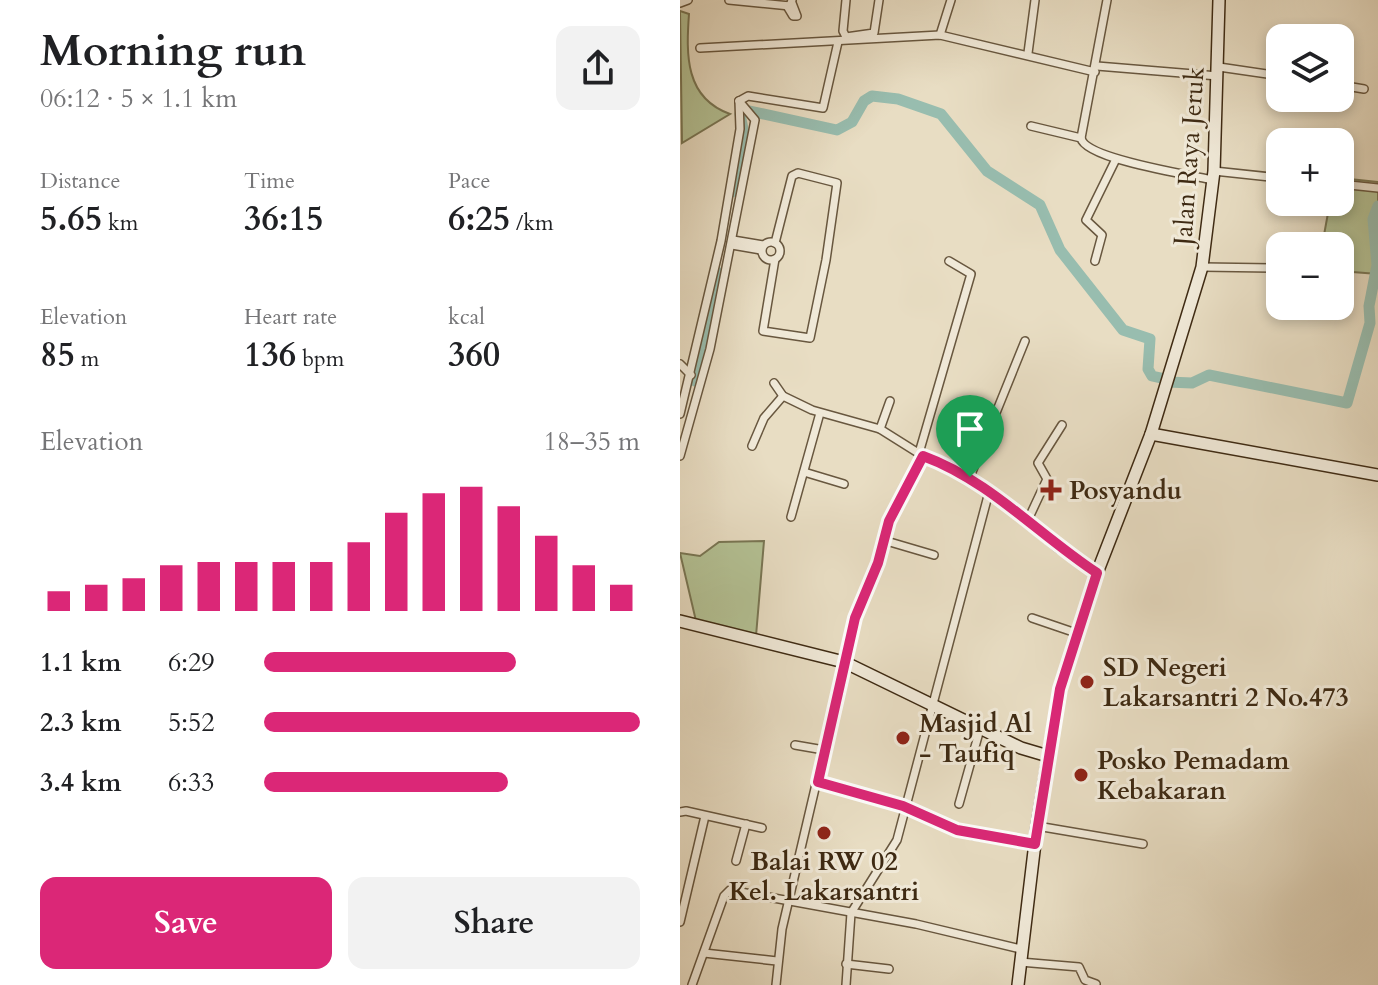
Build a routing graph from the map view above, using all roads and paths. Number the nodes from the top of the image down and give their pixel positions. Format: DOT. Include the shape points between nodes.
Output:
graph roads {
  1 [pos="688,0"];
  2 [pos="729,0"];
  3 [pos="846,0"];
  4 [pos="879,0"];
  5 [pos="951,0"];
  6 [pos="1035,0"];
  7 [pos="1107,0"];
  8 [pos="1219,0"];
  9 [pos="740,1"];
  10 [pos="680,3"];
  11 [pos="790,4"];
  12 [pos="940,35"];
  13 [pos="838,42"];
  14 [pos="700,48"];
  15 [pos="1028,53"];
  16 [pos="1096,69"];
  17 [pos="1218,72"];
  18 [pos="1266,75"];
  19 [pos="1354,87"];
  20 [pos="1364,89"];
  21 [pos="746,108"];
  22 [pos="1031,126"];
  23 [pos="1081,138"];
  24 [pos="1116,159"];
  25 [pos="1214,176"];
  26 [pos="1266,178"];
  27 [pos="1354,185"];
  28 [pos="1378,188"];
  29 [pos="728,242"];
  30 [pos="775,243"];
  31 [pos="762,248"];
  32 [pos="775,259"];
  33 [pos="949,261"];
  34 [pos="1095,261"];
  35 [pos="1202,267"];
  36 [pos="1266,268"];
  37 [pos="1025,341"];
  38 [pos="680,364"];
  39 [pos="691,375"];
  40 [pos="774,383"];
  41 [pos="684,387"];
  42 [pos="783,396"];
  43 [pos="890,401"];
  44 [pos="820,413"];
  45 [pos="680,414"];
  46 [pos="1062,425"];
  47 [pos="880,429"];
  48 [pos="1151,434"];
  49 [pos="752,446"];
  50 [pos="921,454"];
  51 [pos="680,456"];
  52 [pos="804,472"];
  53 [pos="1378,475"];
  54 [pos="970,477"];
  55 [pos="844,484"];
  56 [pos="989,492"];
  57 [pos="791,517"];
  58 [pos="1027,522"];
  59 [pos="883,540"];
  60 [pos="934,555"];
  61 [pos="1097,573"];
  62 [pos="1032,618"];
  63 [pos="680,621"];
  64 [pos="1076,633"];
  65 [pos="844,662"];
  66 [pos="932,703"];
  67 [pos="980,729"];
  68 [pos="795,745"];
  69 [pos="824,750"];
  70 [pos="1048,756"];
  71 [pos="818,782"];
  72 [pos="959,804"];
  73 [pos="903,806"];
  74 [pos="680,812"];
  75 [pos="705,816"];
  76 [pos="746,824"];
  77 [pos="1037,826"];
  78 [pos="762,828"];
  79 [pos="1035,844"];
  80 [pos="1143,844"];
  81 [pos="736,861"];
  82 [pos="790,902"];
  83 [pos="851,913"];
  84 [pos="680,922"];
  85 [pos="1021,949"];
  86 [pos="704,953"];
  87 [pos="777,961"];
  88 [pos="1020,962"];
  89 [pos="846,964"];
  90 [pos="889,969"];
  91 [pos="1096,984"];
  92 [pos="692,985"];
  93 [pos="776,985"];
  94 [pos="846,985"];
  95 [pos="1018,985"];
  1 -- 10 [label="street"];
  2 -- 9 [label="street"];
  3 -- 4 [label="street" via="846,37 874,33"];
  5 -- 12 [label="street"];
  6 -- 15 [label="street"];
  7 -- 16 [label="street"];
  8 -- 17 [label="main road, Jalan Raya Jeruk"];
  9 -- 11 [label="street"];
  12 -- 13 [label="street"];
  12 -- 15 [label="street"];
  13 -- 14 [label="street"];
  13 -- 21 [label="street" via="823,108 748,96"];
  15 -- 16 [label="street"];
  16 -- 17 [label="street"];
  16 -- 23 [label="street"];
  17 -- 18 [label="street"];
  17 -- 25 [label="main road, Jalan Raya Jeruk"];
  19 -- 20 [label="street"];
  21 -- 29 [label="street"];
  21 -- 29 [label="street"];
  22 -- 23 [label="street"];
  23 -- 24 [label="street" via="1088,149"];
  24 -- 25 [label="street"];
  24 -- 34 [label="street" via="1087,217 1102,235"];
  25 -- 26 [label="street"];
  25 -- 35 [label="main road, Jalan Raya Jeruk"];
  27 -- 28 [label="street"];
  29 -- 31 [label="street"];
  29 -- 39 [label="street"];
  29 -- 51 [label="street" via="710,349"];
  30 -- 31 [label="street"];
  30 -- 32 [label="street" via="780,251"];
  30 -- 32 [label="street" via="792,176 837,183 810,338 763,331"];
  31 -- 32 [label="street" via="765,258"];
  33 -- 50 [label="street" via="971,274"];
  35 -- 36 [label="street"];
  35 -- 48 [label="main road, Jalan Raya Jeruk"];
  37 -- 54 [label="street"];
  38 -- 39 [label="street"];
  39 -- 41 [label="street"];
  40 -- 42 [label="street"];
  41 -- 45 [label="street"];
  42 -- 44 [label="street"];
  42 -- 49 [label="street" via="764,418"];
  43 -- 47 [label="street"];
  44 -- 47 [label="street"];
  44 -- 52 [label="street"];
  46 -- 58 [label="street" via="1038,463 1047,479"];
  47 -- 50 [label="street"];
  48 -- 53 [label="main road"];
  48 -- 61 [label="main road, Jalan Raya Jeruk"];
  50 -- 54 [label="street"];
  50 -- 59 [label="street"];
  52 -- 55 [label="street"];
  52 -- 57 [label="street"];
  54 -- 56 [label="street"];
  56 -- 58 [label="street"];
  56 -- 66 [label="street"];
  58 -- 61 [label="street"];
  59 -- 60 [label="street"];
  59 -- 65 [label="street"];
  61 -- 64 [label="main road, Jalan Raya Jeruk"];
  62 -- 64 [label="street"];
  63 -- 65 [label="main road"];
  64 -- 70 [label="main road, Jalan Raya Jeruk"];
  65 -- 66 [label="main road"];
  65 -- 69 [label="street"];
  66 -- 67 [label="main road"];
  66 -- 73 [label="street"];
  67 -- 70 [label="main road"];
  67 -- 72 [label="street"];
  68 -- 69 [label="street"];
  69 -- 71 [label="street"];
  70 -- 77 [label="main road, Jalan Raya Jeruk"];
  71 -- 73 [label="street"];
  71 -- 82 [label="street"];
  73 -- 79 [label="street" via="957,830"];
  73 -- 83 [label="street" via="894,847"];
  74 -- 75 [label="street"];
  75 -- 76 [label="street"];
  75 -- 84 [label="street"];
  76 -- 78 [label="street"];
  76 -- 81 [label="street"];
  77 -- 79 [label="main road, Jalan Raya Jeruk"];
  77 -- 80 [label="street"];
  79 -- 85 [label="main road, Jalan Raya Jeruk"];
  82 -- 83 [label="street"];
  82 -- 86 [label="street" via="726,892"];
  82 -- 87 [label="street"];
  83 -- 85 [label="street"];
  83 -- 89 [label="street"];
  85 -- 88 [label="main road, Jalan Raya Jeruk"];
  86 -- 87 [label="street"];
  86 -- 92 [label="street"];
  87 -- 93 [label="street"];
  88 -- 91 [label="street" via="1079,967 1085,980"];
  88 -- 95 [label="main road, Jalan Raya Jeruk"];
  89 -- 90 [label="street"];
  89 -- 94 [label="street"];
}
